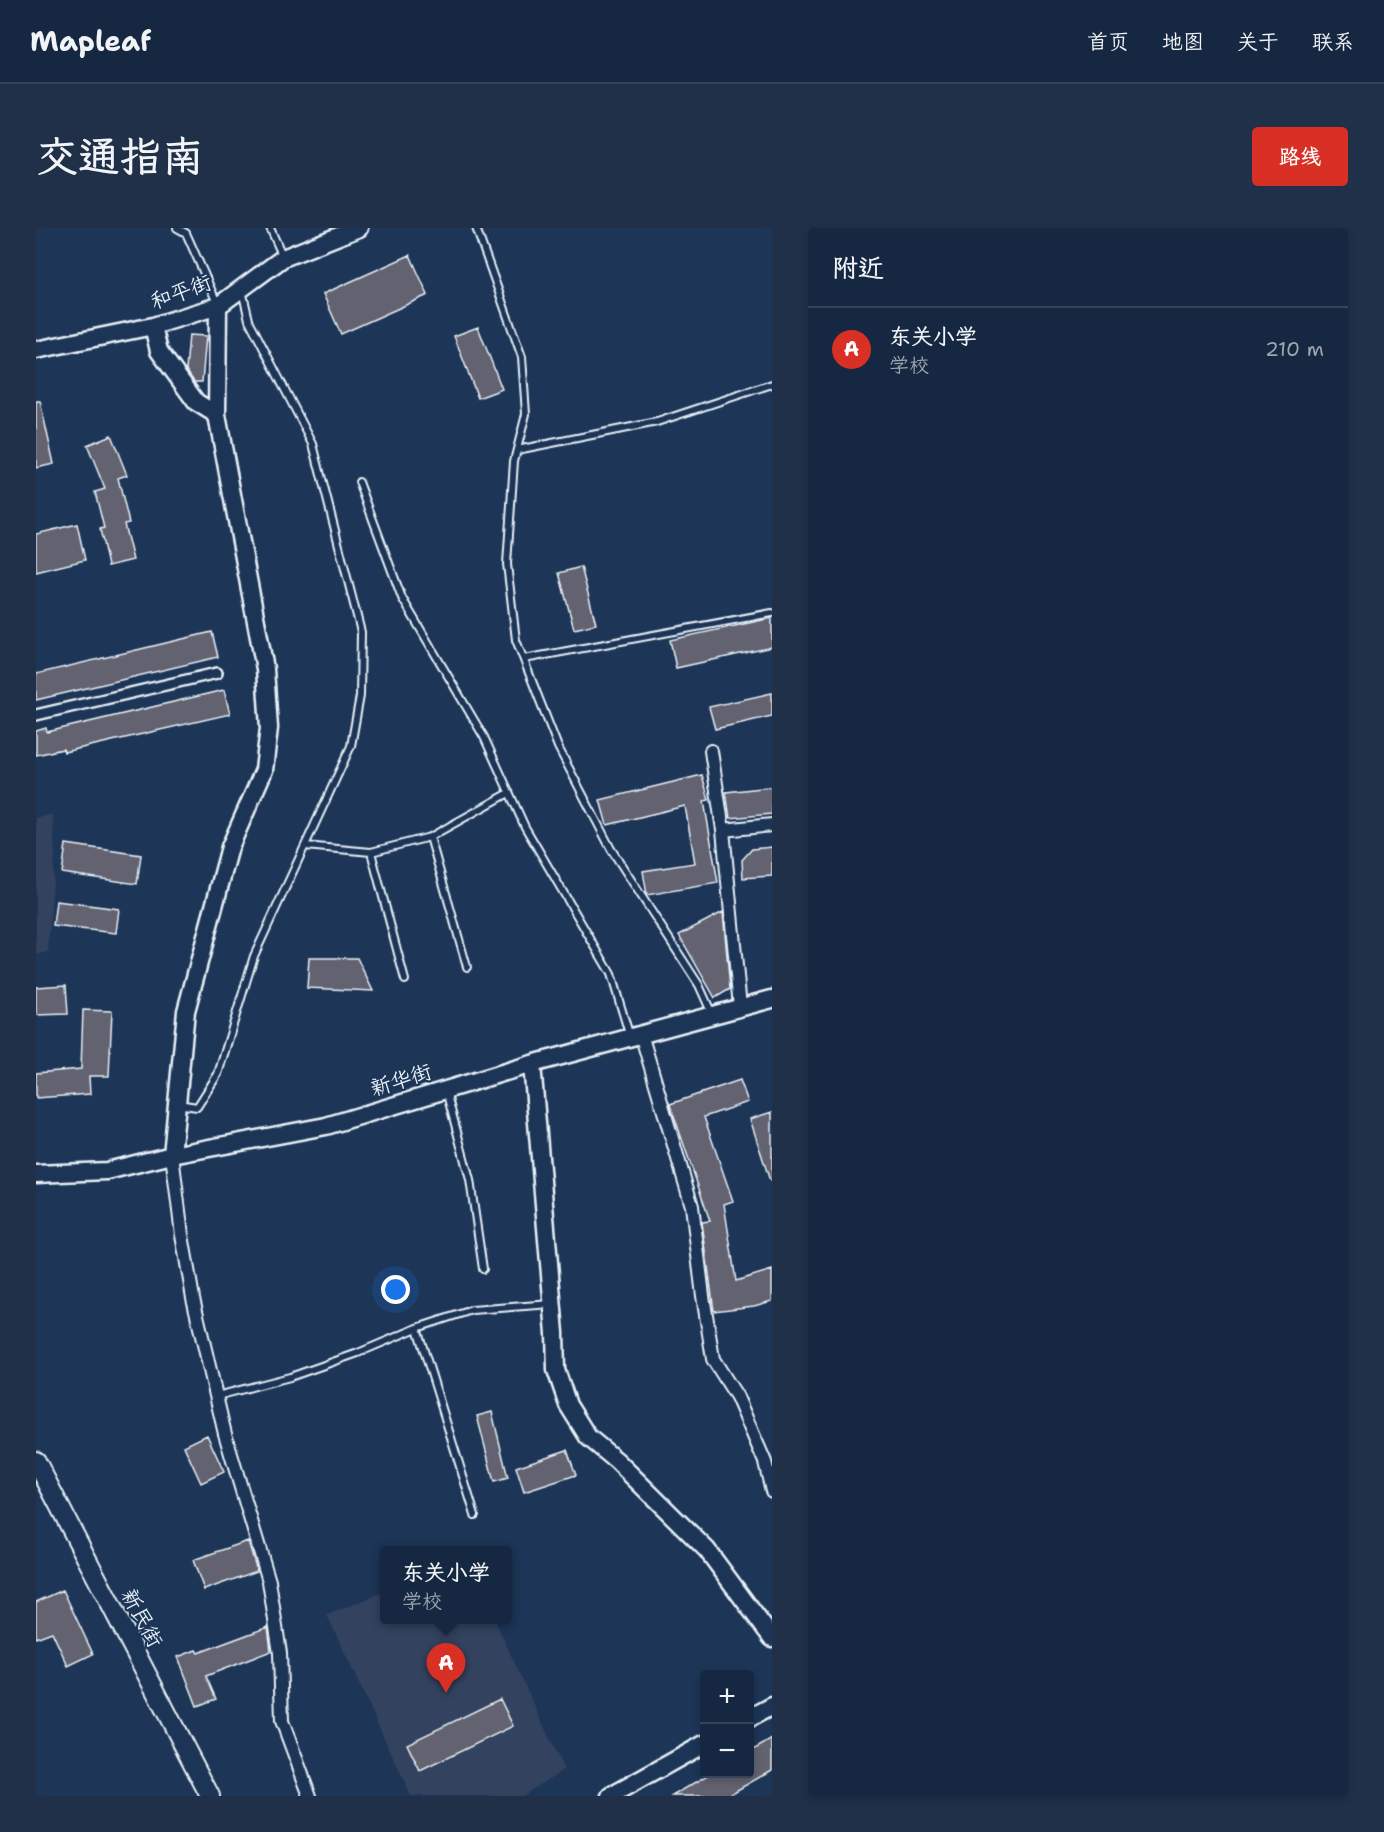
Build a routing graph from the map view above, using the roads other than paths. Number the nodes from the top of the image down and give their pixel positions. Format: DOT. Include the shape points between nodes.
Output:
graph roads {
  1 [pos="177,228"];
  2 [pos="270,228"];
  3 [pos="360,228"];
  4 [pos="476,228"];
  5 [pos="283,258"];
  6 [pos="242,289"];
  7 [pos="218,306"];
  8 [pos="153,326"];
  9 [pos="36,350"];
  10 [pos="772,384"];
  11 [pos="217,415"];
  12 [pos="517,450"];
  13 [pos="359,482"];
  14 [pos="772,613"];
  15 [pos="524,659"];
  16 [pos="217,673"];
  17 [pos="36,715"];
  18 [pos="711,751"];
  19 [pos="509,793"];
  20 [pos="772,825"];
  21 [pos="723,830"];
  22 [pos="430,837"];
  23 [pos="305,846"];
  24 [pos="371,852"];
  25 [pos="467,967"];
  26 [pos="405,980"];
  27 [pos="772,999"];
  28 [pos="740,1007"];
  29 [pos="712,1015"];
  30 [pos="636,1036"];
  31 [pos="532,1064"];
  32 [pos="446,1090"];
  33 [pos="177,1104"];
  34 [pos="172,1155"];
  35 [pos="36,1174"];
  36 [pos="483,1269"];
  37 [pos="553,1304"];
  38 [pos="417,1328"];
  39 [pos="216,1397"];
  40 [pos="36,1461"];
  41 [pos="772,1491"];
  42 [pos="476,1515"];
  43 [pos="772,1638"];
  44 [pos="772,1706"];
  45 [pos="754,1716"];
  46 [pos="700,1747"];
  47 [pos="210,1796"];
  48 [pos="310,1796"];
  49 [pos="612,1796"];
  1 -- 7 [label="lane" via="186,233"];
  2 -- 5 [label="lane"];
  3 -- 5 [label="street, 和平街"];
  4 -- 12 [label="lane" via="522,357 526,414"];
  5 -- 6 [label="street, 和平街"];
  6 -- 7 [label="street, 和平街"];
  6 -- 23 [label="lane" via="249,320 313,444 361,632 360,696 351,746"];
  7 -- 8 [label="street, 和平街"];
  7 -- 11 [label="street"];
  8 -- 9 [label="street, 和平街"];
  8 -- 11 [label="street" via="159,351 196,402"];
  10 -- 12 [label="lane" via="657,422"];
  11 -- 33 [label="street" via="265,669 269,728 264,770 230,847 186,1011"];
  12 -- 15 [label="lane" via="507,564 516,640"];
  13 -- 19 [label="lane" via="402,598 484,737"];
  14 -- 15 [label="lane"];
  15 -- 29 [label="lane" via="558,747 611,849 699,985"];
  16 -- 17 [label="street"];
  18 -- 21 [label="street"];
  19 -- 22 [label="lane"];
  19 -- 30 [label="lane" via="525,828 611,974"];
  20 -- 21 [label="street"];
  21 -- 28 [label="street"];
  22 -- 24 [label="lane"];
  22 -- 25 [label="lane"];
  23 -- 24 [label="lane"];
  23 -- 33 [label="lane" via="255,956 218,1074 197,1107"];
  24 -- 26 [label="lane"];
  27 -- 28 [label="street, 新华街"];
  28 -- 29 [label="street, 新华街"];
  29 -- 30 [label="street, 新华街"];
  30 -- 31 [label="street, 新华街"];
  30 -- 41 [label="street" via="692,1206 713,1359 737,1397 765,1462"];
  31 -- 32 [label="street, 新华街"];
  31 -- 37 [label="street"];
  32 -- 34 [label="street, 新华街" via="326,1126"];
  32 -- 36 [label="lane" via="470,1180"];
  33 -- 34 [label="street"];
  34 -- 35 [label="street, 新华街" via="107,1171"];
  34 -- 39 [label="street" via="193,1298"];
  37 -- 38 [label="lane" via="472,1310"];
  37 -- 43 [label="street" via="556,1370 568,1405 588,1437 707,1550"];
  38 -- 39 [label="lane" via="290,1377"];
  38 -- 42 [label="lane"];
  39 -- 48 [label="street" via="269,1581 280,1653 282,1721"];
  40 -- 47 [label="main road, 新民街"];
  44 -- 45 [label="street"];
  46 -- 49 [label="street"];
}
